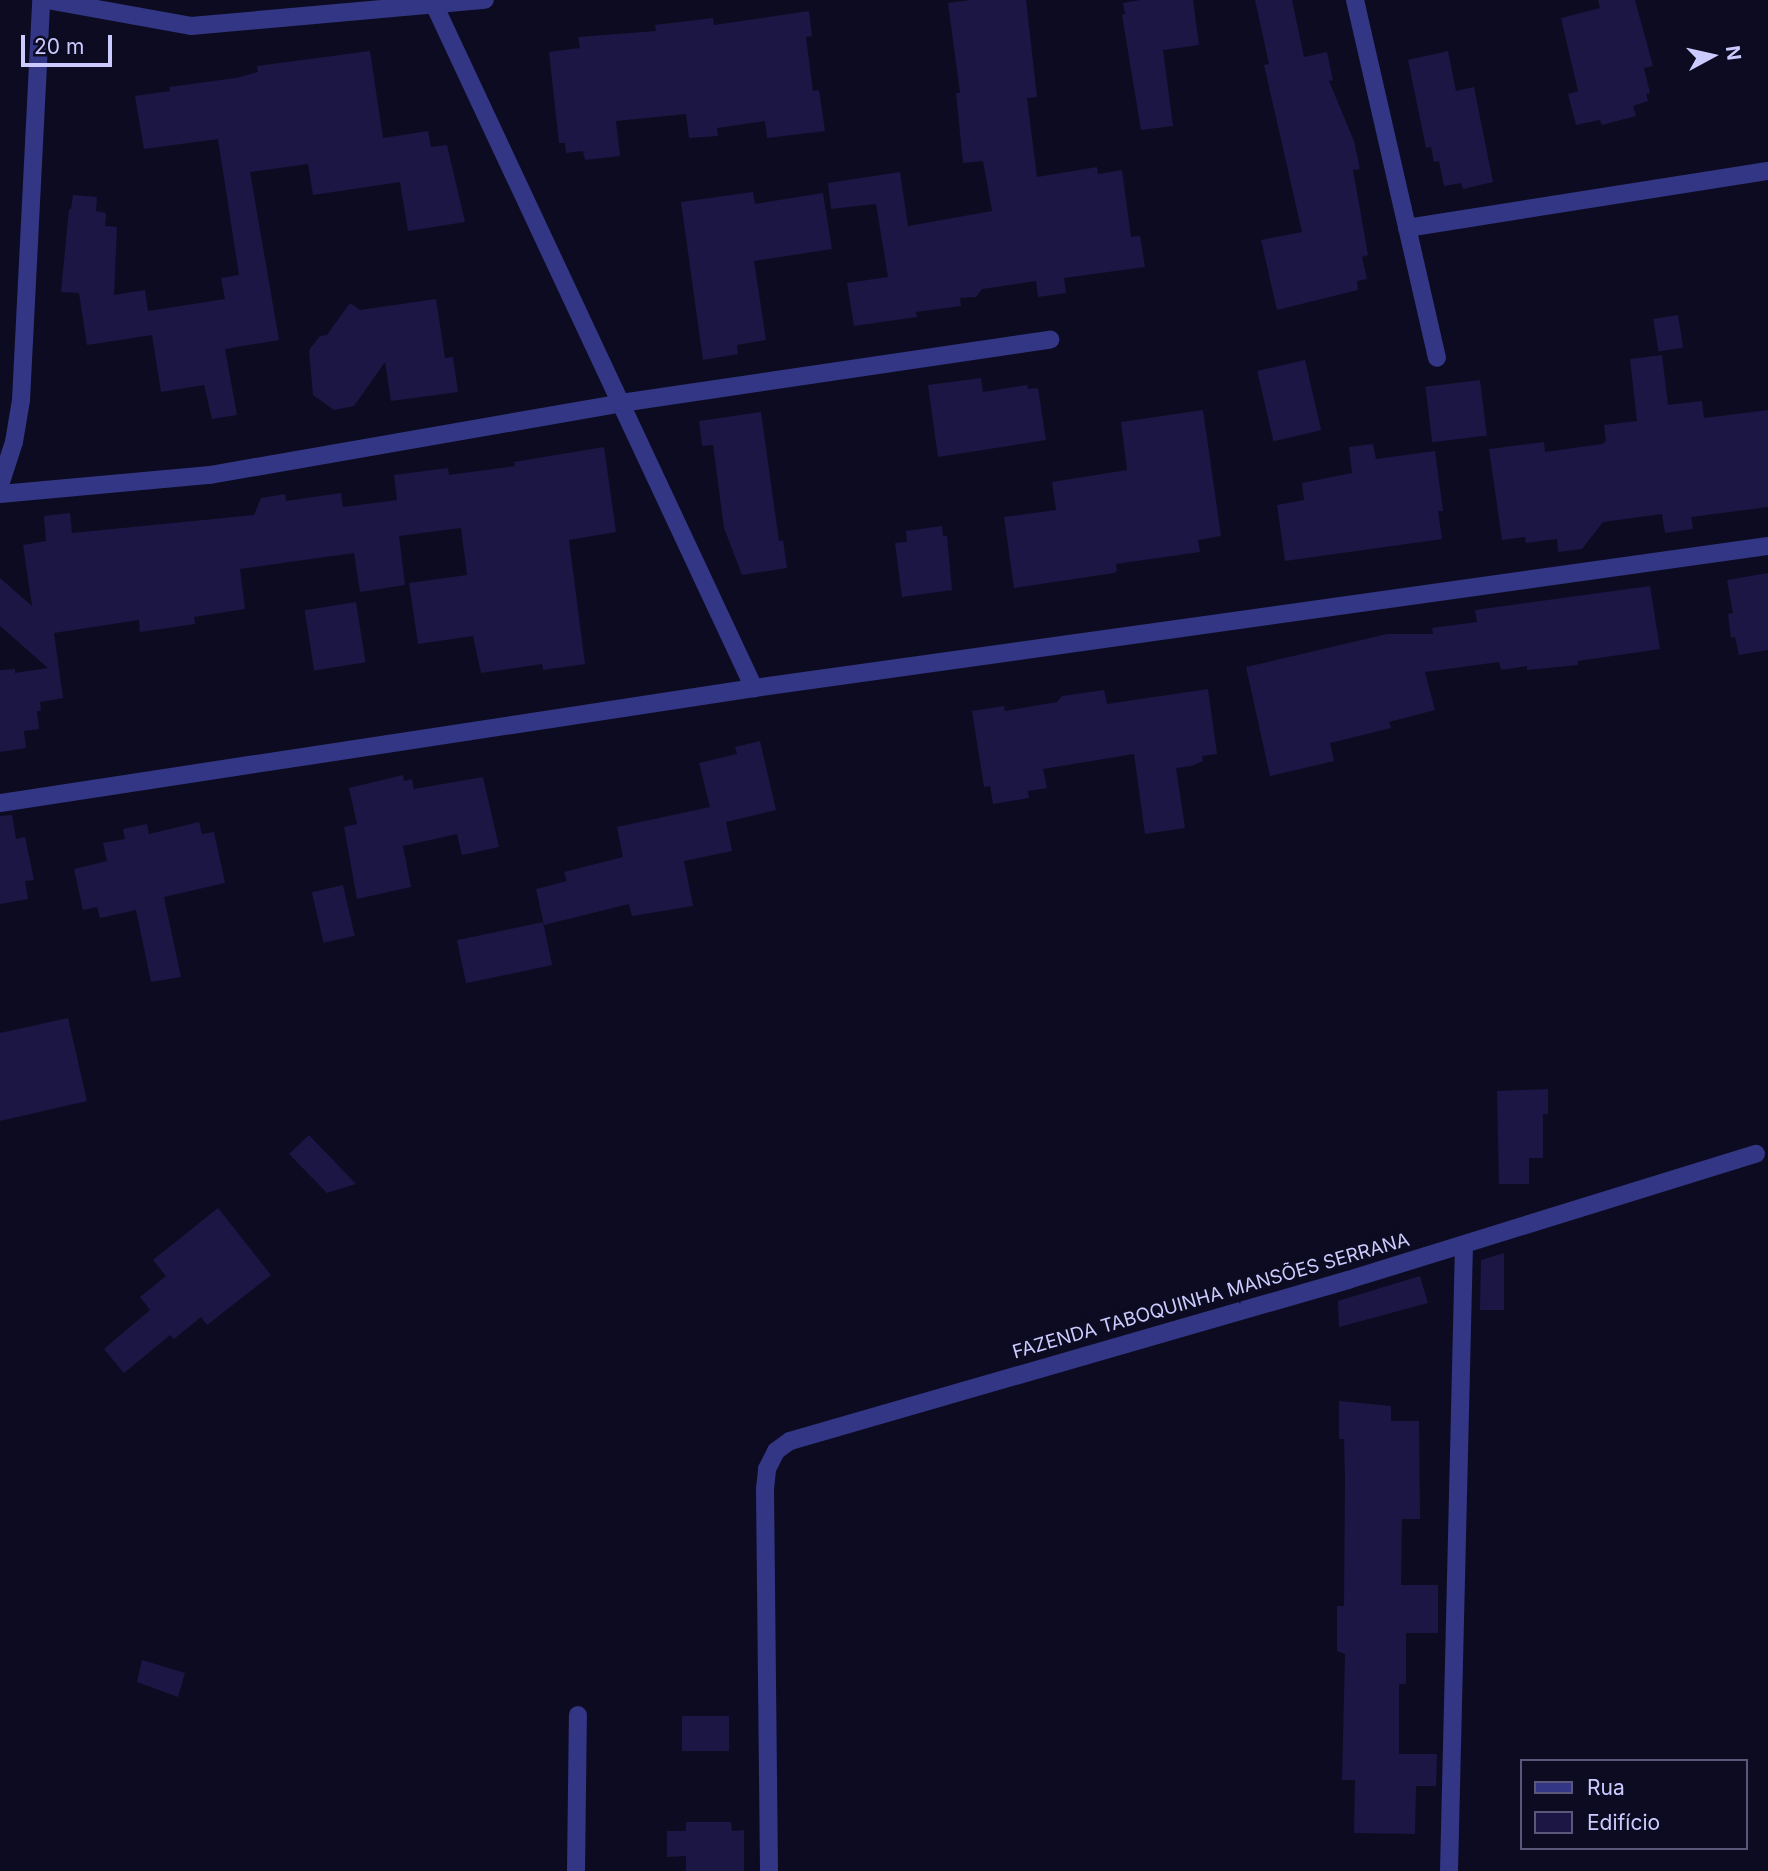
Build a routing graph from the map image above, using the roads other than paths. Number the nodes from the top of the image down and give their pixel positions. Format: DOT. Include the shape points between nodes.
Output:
graph roads {
  1 [pos="41,0"];
  2 [pos="47,0"];
  3 [pos="485,0"];
  4 [pos="1356,0"];
  5 [pos="433,3"];
  6 [pos="1768,171"];
  7 [pos="1407,228"];
  8 [pos="1050,340"];
  9 [pos="1437,358"];
  10 [pos="621,403"];
  11 [pos="0,485"];
  12 [pos="0,494"];
  13 [pos="1768,546"];
  14 [pos="754,688"];
  15 [pos="0,803"];
  16 [pos="1756,1154"];
  17 [pos="1464,1245"];
  18 [pos="578,1716"];
  19 [pos="576,1871"];
  20 [pos="769,1871"];
  21 [pos="1449,1871"];
  1 -- 11 [label="street" via="21,400"];
  2 -- 5 [label="street" via="191,26"];
  3 -- 5 [label="street"];
  4 -- 7 [label="street"];
  5 -- 10 [label="street"];
  6 -- 7 [label="street"];
  7 -- 9 [label="street"];
  8 -- 10 [label="street"];
  10 -- 12 [label="street" via="210,475"];
  10 -- 14 [label="street"];
  13 -- 14 [label="street"];
  14 -- 15 [label="street"];
  16 -- 17 [label="street, FAZENDA TABOQUINHA MANSÕES SERRANA"];
  17 -- 20 [label="street, FAZENDA TABOQUINHA MANSÕES SERRANA" via="809,1433 776,1451 765,1489"];
  17 -- 21 [label="street"];
  18 -- 19 [label="street"];
}
